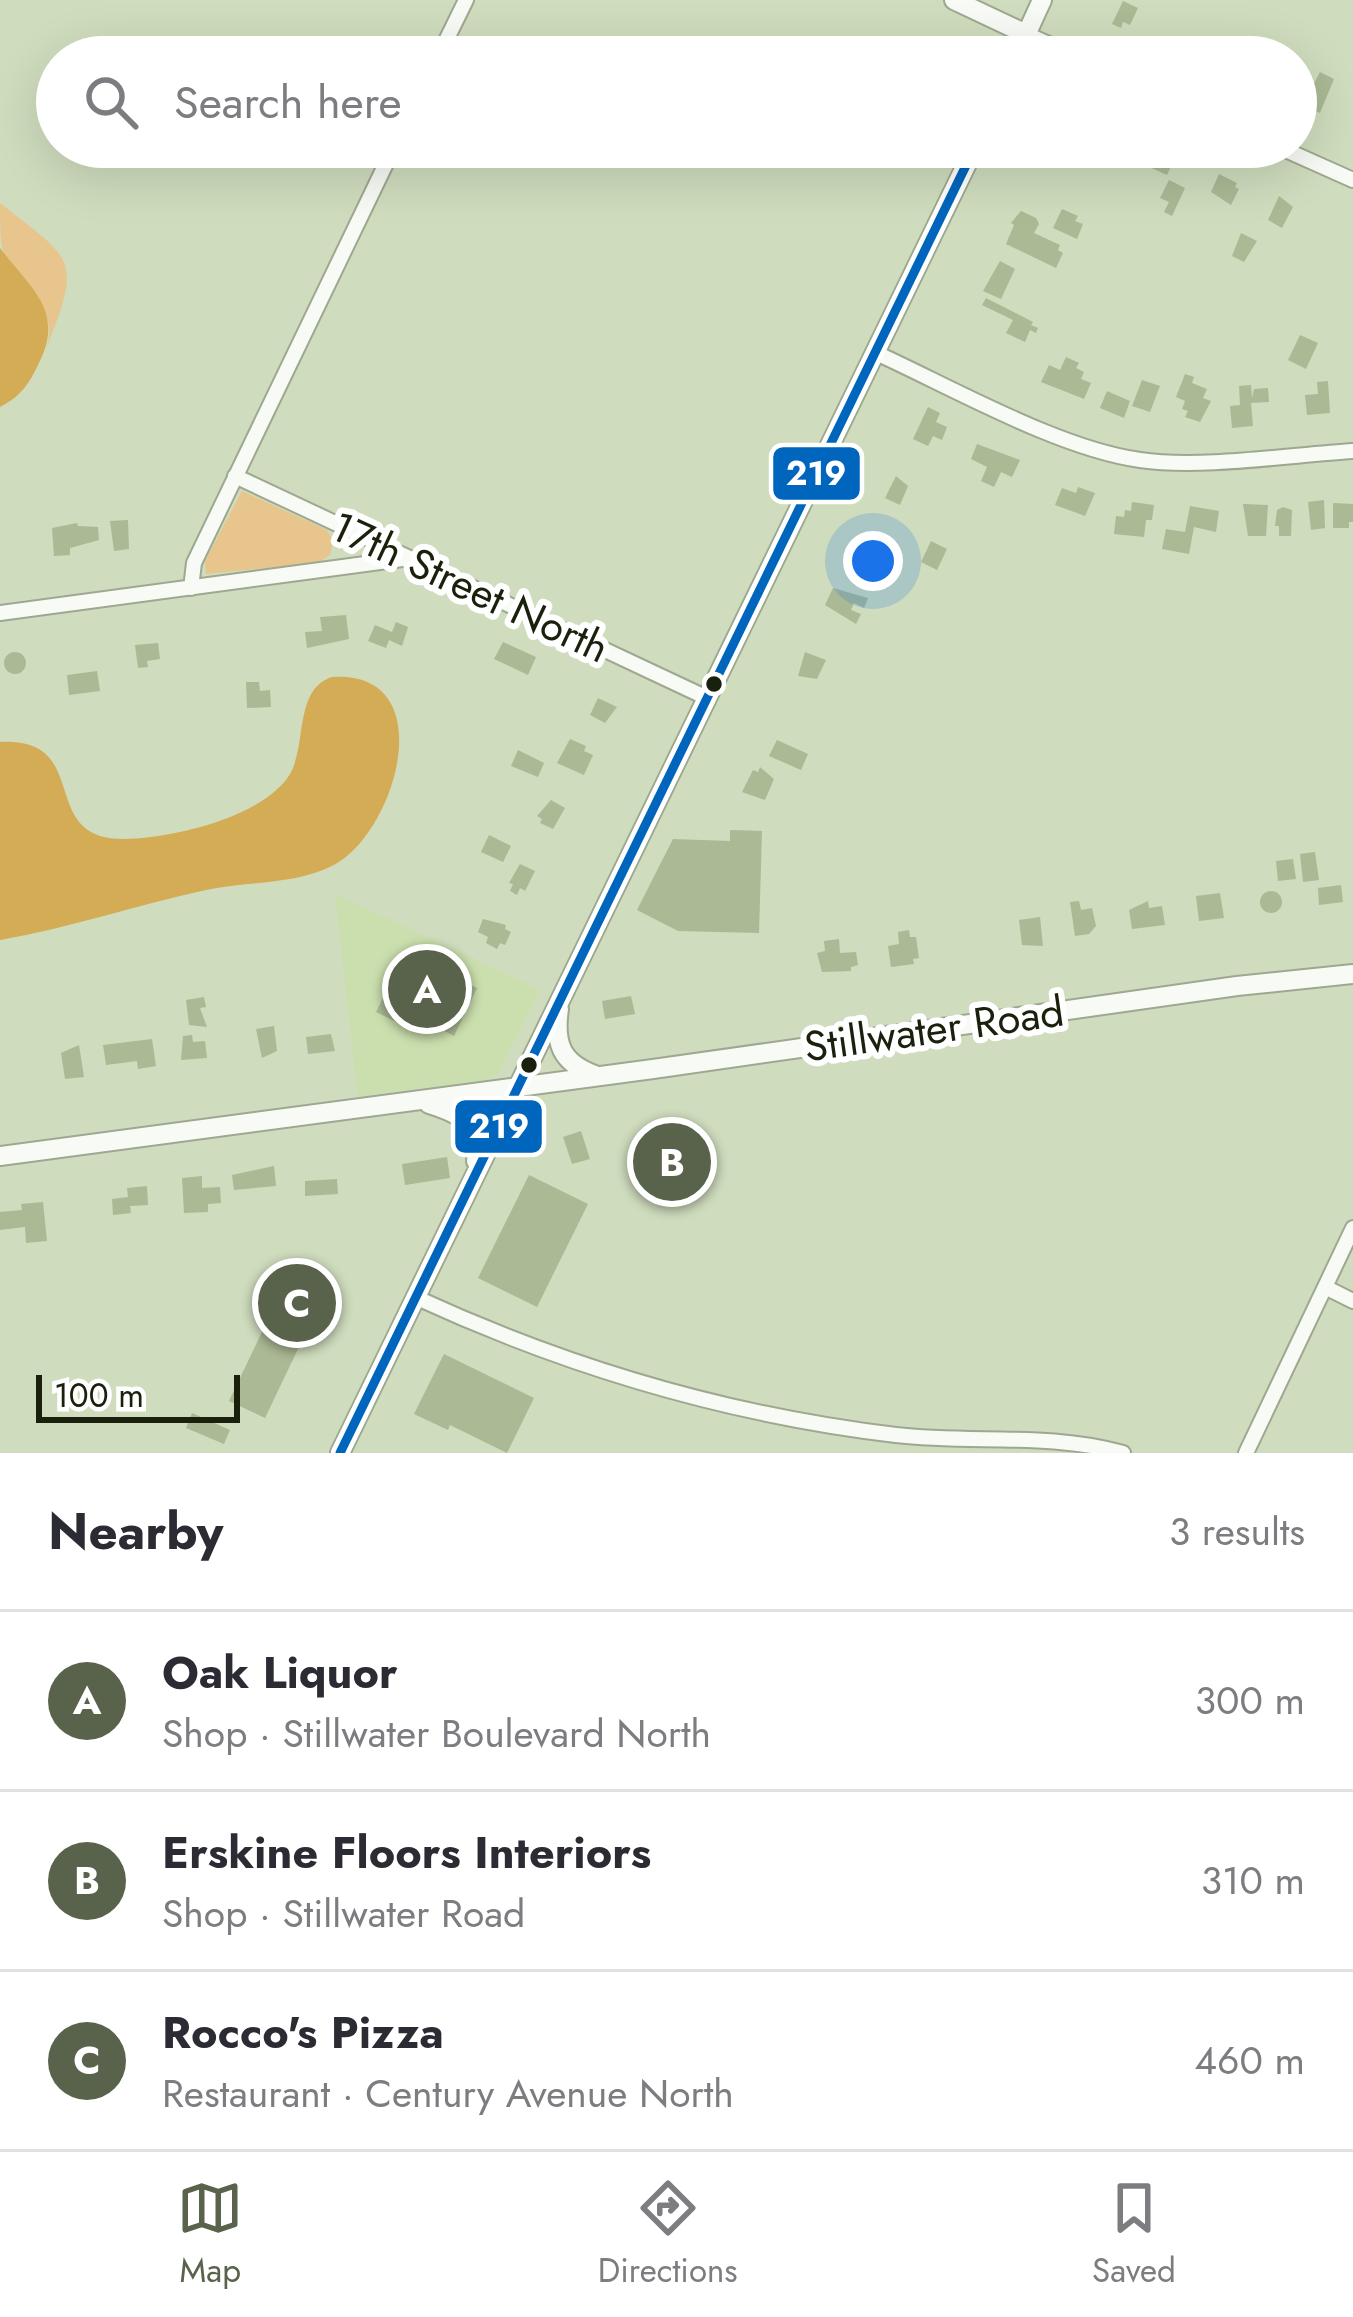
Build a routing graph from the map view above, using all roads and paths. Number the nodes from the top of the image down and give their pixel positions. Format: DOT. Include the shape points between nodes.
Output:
graph roads {
  1 [pos="466,0"];
  2 [pos="954,0"];
  3 [pos="1042,0"];
  4 [pos="1026,34"];
  5 [pos="448,36"];
  6 [pos="1031,36"];
  7 [pos="1317,164"];
  8 [pos="384,168"];
  9 [pos="965,168"];
  10 [pos="1353,180"];
  11 [pos="874,352"];
  12 [pos="1353,451"];
  13 [pos="236,476"];
  14 [pos="410,558"];
  15 [pos="191,588"];
  16 [pos="0,613"];
  17 [pos="705,697"];
  18 [pos="1353,974"];
  19 [pos="562,993"];
  20 [pos="600,1076"];
  21 [pos="516,1088"];
  22 [pos="418,1100"];
  23 [pos="0,1156"];
  24 [pos="475,1173"];
  25 [pos="1353,1228"];
  26 [pos="1325,1287"];
  27 [pos="415,1297"];
  28 [pos="1353,1301"];
  29 [pos="340,1453"];
  30 [pos="1123,1453"];
  31 [pos="1246,1453"];
  1 -- 5 [label="street"];
  2 -- 4 [label="main road"];
  3 -- 4 [label="main road"];
  4 -- 6 [label="street"];
  7 -- 10 [label="street"];
  8 -- 13 [label="street"];
  9 -- 11 [label="main road"];
  11 -- 12 [label="street" via="1076,444 1135,460"];
  11 -- 17 [label="main road"];
  13 -- 14 [label="street, 17th Street North"];
  13 -- 15 [label="street" via="192,568"];
  14 -- 15 [label="street"];
  14 -- 17 [label="street, 17th Street North"];
  15 -- 16 [label="street"];
  17 -- 19 [label="main road"];
  18 -- 20 [label="main road, Stillwater Road"];
  19 -- 20 [label="main road" via="560,1049 574,1066"];
  19 -- 21 [label="main road"];
  20 -- 21 [label="main road, Stillwater Road"];
  21 -- 22 [label="main road, Stillwater Road"];
  21 -- 24 [label="main road"];
  22 -- 23 [label="main road, Stillwater Road"];
  22 -- 24 [label="main road" via="471,1124"];
  24 -- 27 [label="main road"];
  25 -- 26 [label="street"];
  26 -- 28 [label="street"];
  26 -- 31 [label="street"];
  27 -- 29 [label="main road"];
  27 -- 30 [label="street" via="601,1372 758,1414 902,1436 1059,1441"];
}
